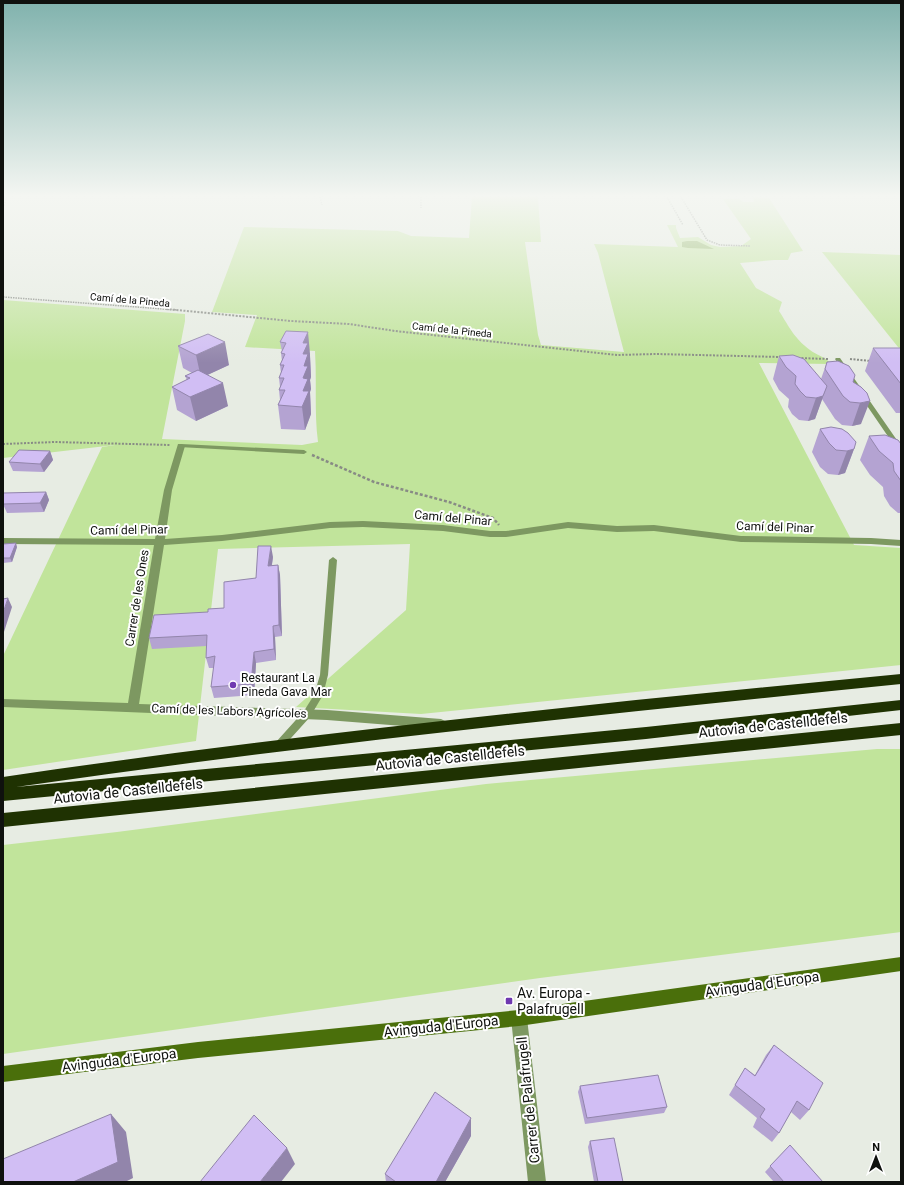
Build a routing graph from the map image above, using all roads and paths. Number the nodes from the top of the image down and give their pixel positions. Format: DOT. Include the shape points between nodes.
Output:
graph roads {
  1 [pos="3,298"];
  2 [pos="782,357"];
  3 [pos="798,358"];
  4 [pos="838,359"];
  5 [pos="872,361"];
  6 [pos="3,444"];
  7 [pos="181,446"];
  8 [pos="901,451"];
  9 [pos="304,452"];
  10 [pos="506,534"];
  11 [pos="3,541"];
  12 [pos="159,542"];
  13 [pos="901,543"];
  14 [pos="333,560"];
  15 [pos="901,679"];
  16 [pos="3,703"];
  17 [pos="901,705"];
  18 [pos="133,707"];
  19 [pos="307,714"];
  20 [pos="455,725"];
  21 [pos="901,729"];
  22 [pos="826,736"];
  23 [pos="901,737"];
  24 [pos="279,745"];
  25 [pos="3,782"];
  26 [pos="3,795"];
  27 [pos="3,820"];
  28 [pos="901,964"];
  29 [pos="518,1018"];
  30 [pos="3,1074"];
  31 [pos="537,1182"];
  1 -- 2 [label="path, Camí de la Pineda" via="349,324 617,355"];
  3 -- 4 [label="path"];
  4 -- 5 [label="path"];
  4 -- 8 [label="lane"];
  6 -- 7 [label="path" via="55,442"];
  7 -- 9 [label="lane"];
  7 -- 12 [label="street, Carrer de les Ones" via="168,490"];
  9 -- 10 [label="path" via="374,482 448,502 493,518"];
  10 -- 12 [label="street, Camí del Pinar" via="423,526 363,524"];
  10 -- 13 [label="street, Camí del Pinar" via="568,525 617,529 654,528 741,538"];
  11 -- 12 [label="street, Camí del Pinar"];
  12 -- 18 [label="street, Carrer de les Ones"];
  14 -- 19 [label="lane" via="324,674 318,695"];
  15 -- 20 [label="highway"];
  16 -- 18 [label="street, Camí de les Labors Agrícoles"];
  17 -- 26 [label="highway, Autovia de Castelldefels" via="638,734"];
  18 -- 19 [label="street, Camí de les Labors Agrícoles"];
  19 -- 20 [label="street, Camí de les Labors Agrícoles"];
  19 -- 24 [label="lane"];
  20 -- 24 [label="highway"];
  21 -- 22 [label="highway, Autovia de Castelldefels"];
  22 -- 23 [label="highway"];
  22 -- 27 [label="highway, Autovia de Castelldefels"];
  24 -- 25 [label="highway"];
  28 -- 29 [label="street, Avinguda d'Europa"];
  29 -- 30 [label="street, Avinguda d'Europa" via="198,1050"];
  29 -- 31 [label="street, Carrer de Palafrugell"];
}
